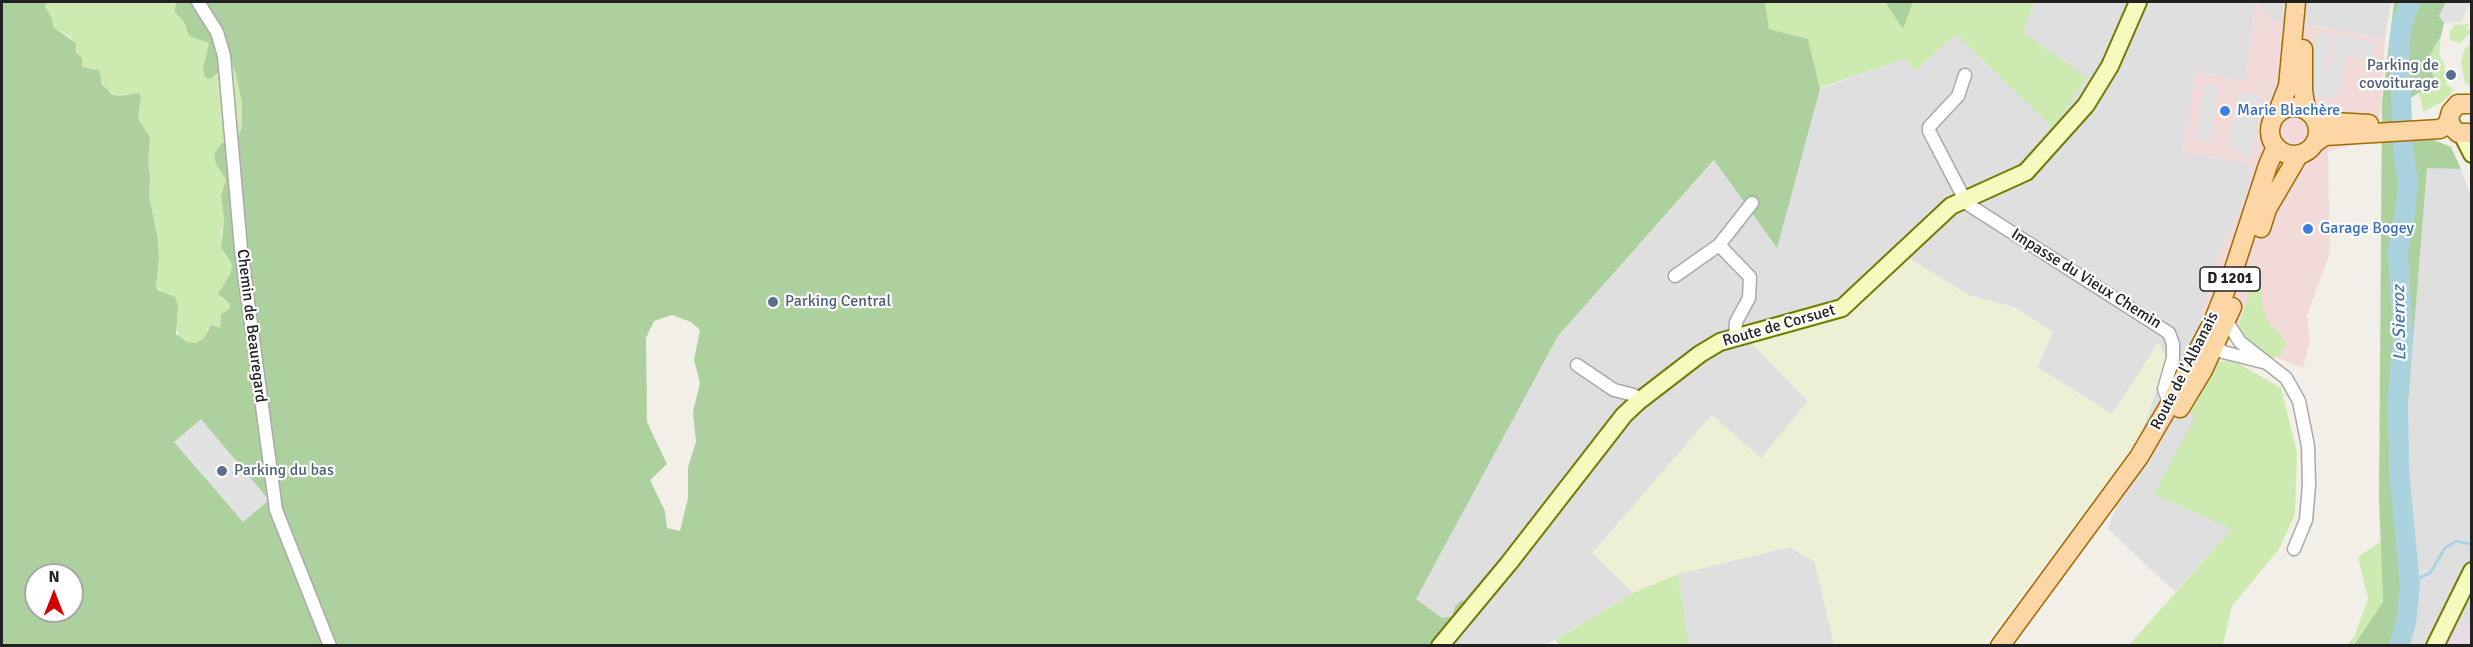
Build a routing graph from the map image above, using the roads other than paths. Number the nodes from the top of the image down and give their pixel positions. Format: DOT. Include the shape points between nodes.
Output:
graph roads {
  1 [pos="198,2"];
  2 [pos="2138,2"];
  3 [pos="2296,2"];
  4 [pos="2306,2"];
  5 [pos="1965,75"];
  6 [pos="2472,104"];
  7 [pos="2277,114"];
  8 [pos="2311,116"];
  9 [pos="2459,126"];
  10 [pos="2371,128"];
  11 [pos="2316,142"];
  12 [pos="2276,147"];
  13 [pos="2472,154"];
  14 [pos="2298,156"];
  15 [pos="1967,202"];
  16 [pos="1752,203"];
  17 [pos="1719,245"];
  18 [pos="2234,269"];
  19 [pos="1675,276"];
  20 [pos="2228,316"];
  21 [pos="1735,336"];
  22 [pos="2215,346"];
  23 [pos="2270,364"];
  24 [pos="1577,365"];
  25 [pos="1639,401"];
  26 [pos="2170,404"];
  27 [pos="2139,458"];
  28 [pos="2294,549"];
  29 [pos="2472,571"];
  30 [pos="1444,642"];
  31 [pos="330,645"];
  32 [pos="2000,645"];
  33 [pos="2435,645"];
  1 -- 31 [label="street, Chemin de Beauregard" via="217,32 224,56 241,249 276,510"];
  2 -- 15 [label="street, Route de Corsuet" via="2110,66 2086,105 2026,172"];
  3 -- 7 [label="main road" via="2288,86"];
  4 -- 8 [label="main road" via="2303,71"];
  5 -- 15 [label="street" via="1958,96 1929,131"];
  6 -- 9 [label="main road" via="2458,104"];
  7 -- 8 [label="main road" via="2291,107"];
  7 -- 12 [label="main road" via="2270,134"];
  8 -- 10 [label="main road"];
  8 -- 11 [label="main road" via="2318,135"];
  9 -- 10 [label="main road" via="2432,118 2419,124"];
  9 -- 13 [label="street"];
  10 -- 11 [label="main road" via="2325,136"];
  11 -- 14 [label="main road"];
  12 -- 14 [label="main road"];
  12 -- 18 [label="main road, Route de l'Albanais / D 1201"];
  14 -- 20 [label="main road, Route de l'Albanais / D 1201" via="2267,209"];
  15 -- 21 [label="street, Route de Corsuet" via="1951,206 1927,226 1842,308"];
  15 -- 26 [label="street, Impasse du Vieux Chemin" via="2169,333 2174,358 2164,389"];
  16 -- 17 [label="street"];
  17 -- 19 [label="street"];
  17 -- 21 [label="street" via="1749,277 1749,298 1736,322"];
  18 -- 22 [label="street" via="2232,288 2210,339"];
  18 -- 26 [label="main road, Route de l'Albanais / D 1201" via="2213,322"];
  20 -- 22 [label="main road, Route de l'Albanais / D 1201"];
  20 -- 23 [label="street" via="2240,342"];
  21 -- 25 [label="street, Route de Corsuet" via="1700,354"];
  22 -- 23 [label="street" via="2223,352"];
  22 -- 27 [label="main road, Route de l'Albanais / D 1201" via="2172,421"];
  23 -- 28 [label="street" via="2286,378 2300,401 2307,438 2306,520"];
  24 -- 25 [label="street" via="1614,390 1634,395"];
  25 -- 30 [label="street, Route de Corsuet"];
  26 -- 27 [label="main road, Route de l'Albanais / D 1201"];
  27 -- 32 [label="main road, Route de l'Albanais"];
  29 -- 33 [label="street"];
}
